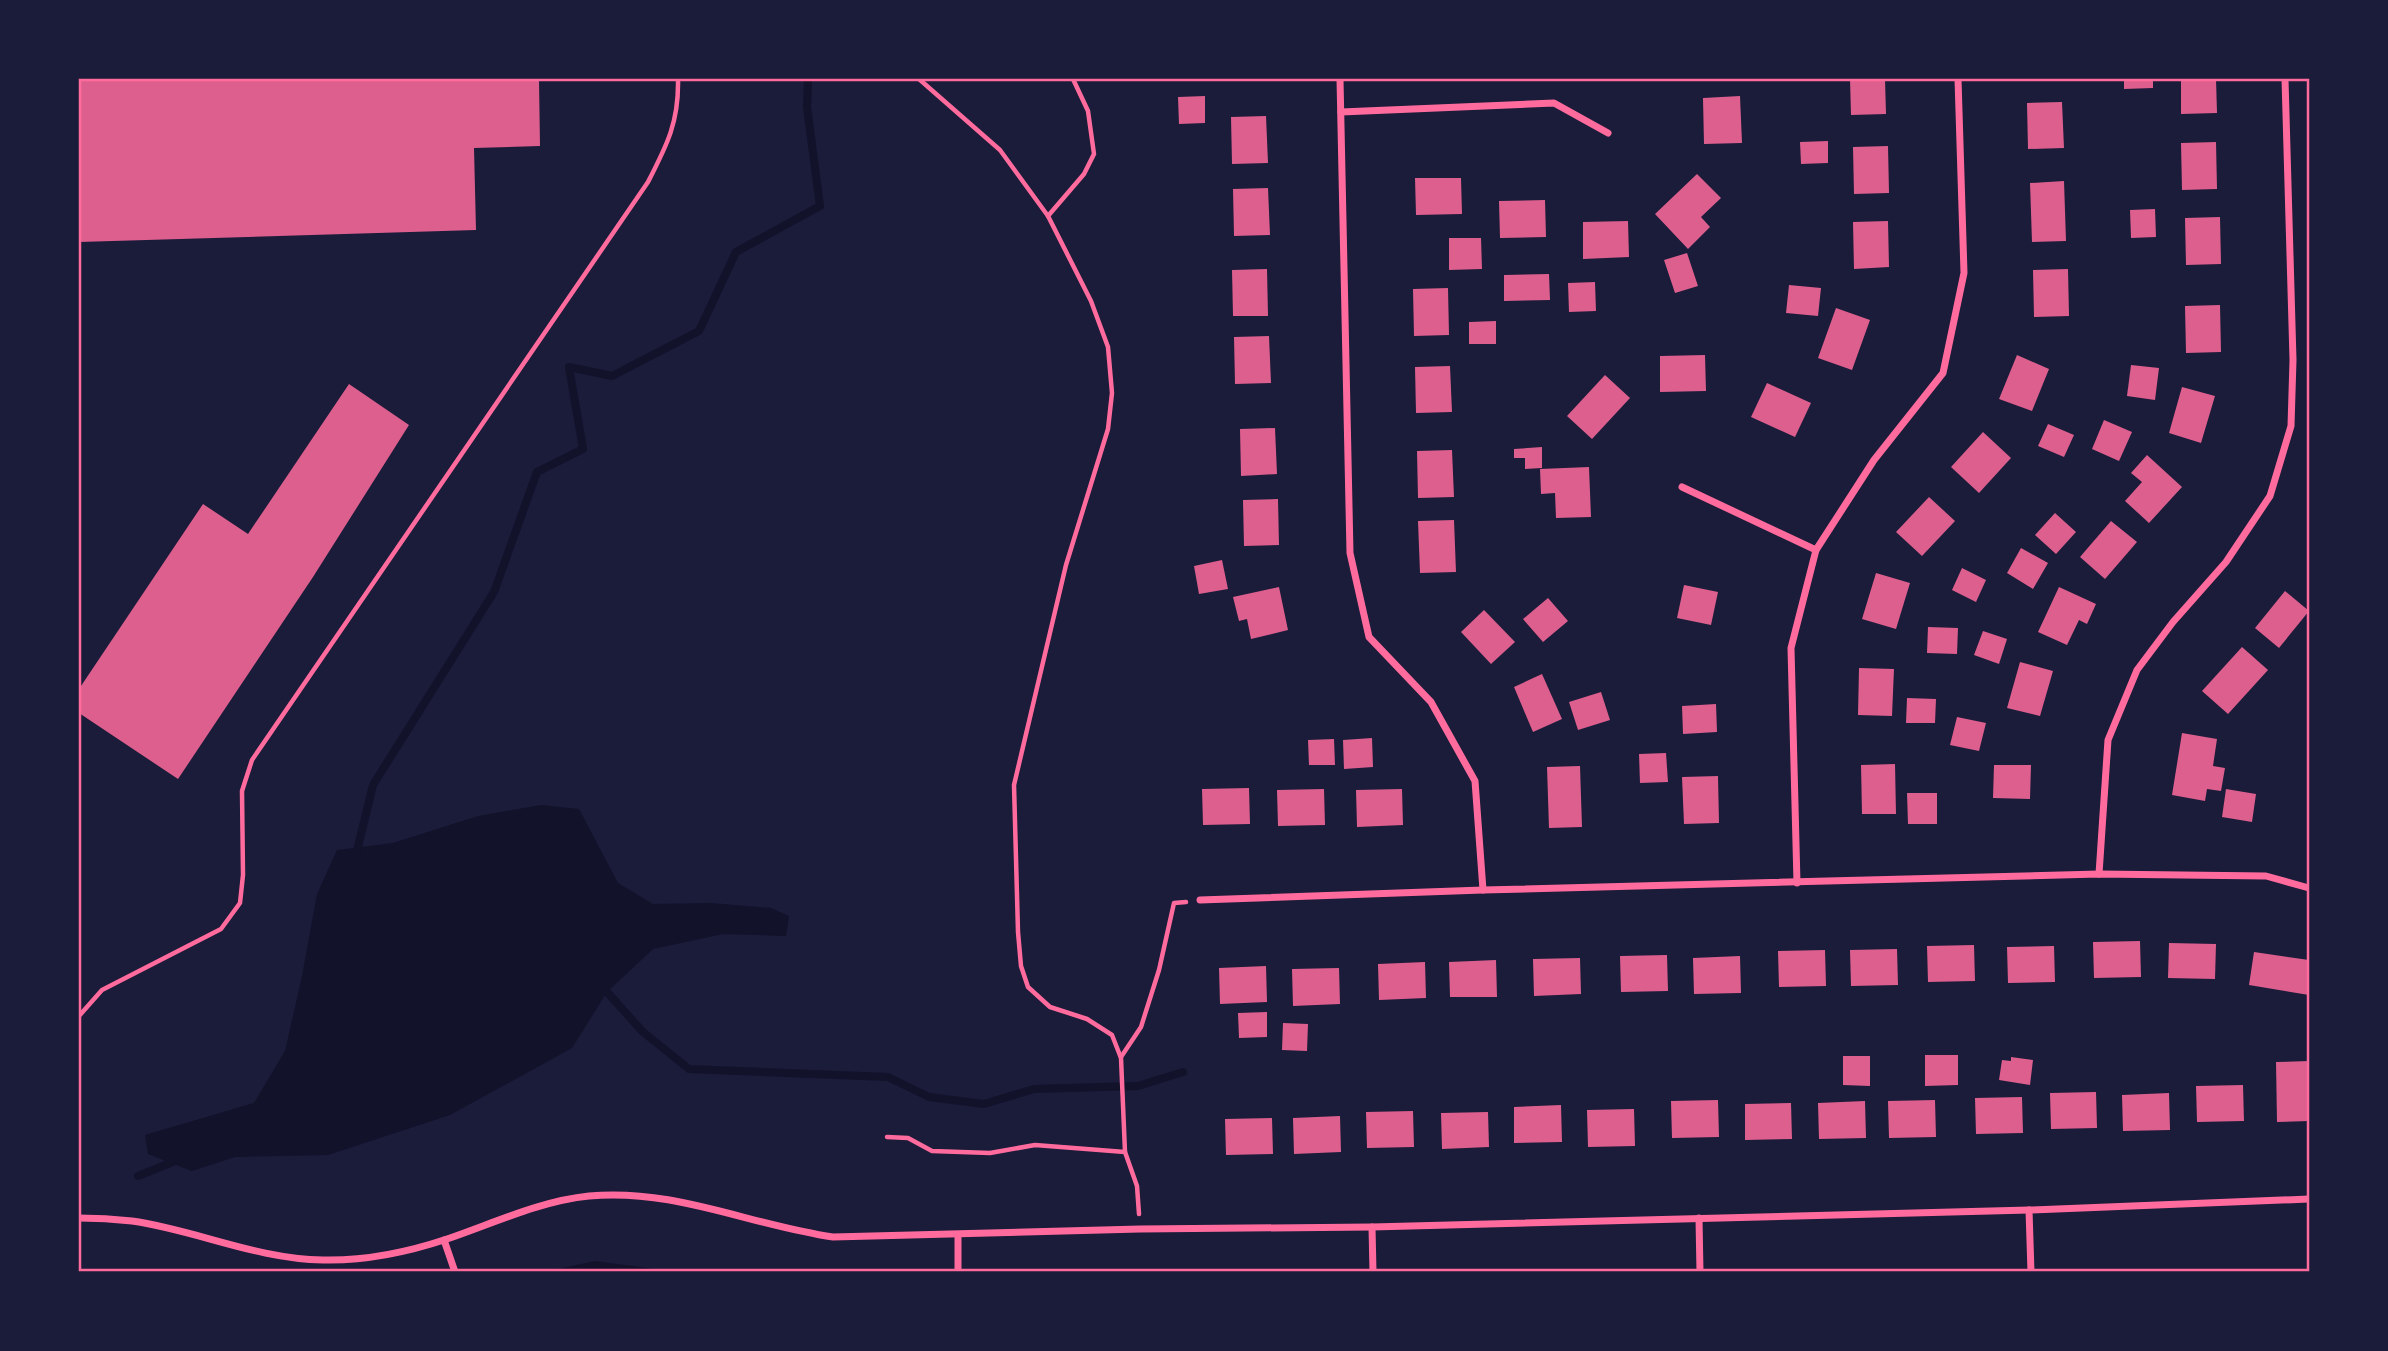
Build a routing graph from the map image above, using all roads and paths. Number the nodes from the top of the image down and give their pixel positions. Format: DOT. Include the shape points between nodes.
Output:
graph roads {
  1 [pos="678,79"];
  2 [pos="919,79"];
  3 [pos="1073,79"];
  4 [pos="1340,79"];
  5 [pos="1958,79"];
  6 [pos="2285,79"];
  7 [pos="1340,113"];
  8 [pos="1608,133"];
  9 [pos="1048,216"];
  10 [pos="1682,487"];
  11 [pos="1816,550"];
  12 [pos="2099,874"];
  13 [pos="1797,883"];
  14 [pos="2309,888"];
  15 [pos="1483,890"];
  16 [pos="1200,900"];
  17 [pos="79,1016"];
  18 [pos="1121,1058"];
  19 [pos="887,1137"];
  20 [pos="1125,1152"];
  21 [pos="2309,1199"];
  22 [pos="2029,1210"];
  23 [pos="79,1218"];
  24 [pos="1699,1218"];
  25 [pos="1372,1227"];
  26 [pos="1140,1229"];
  27 [pos="958,1235"];
  28 [pos="444,1240"];
  29 [pos="456,1272"];
  30 [pos="958,1272"];
  31 [pos="1373,1272"];
  32 [pos="1700,1272"];
  33 [pos="2031,1272"];
  1 -- 17 [label="path" via="670,139 648,182 252,761 242,791 240,903 221,929 102,990"];
  2 -- 9 [label="path" via="1000,150"];
  3 -- 9 [label="path" via="1088,111 1094,154 1084,174"];
  4 -- 7 [label="street"];
  5 -- 11 [label="street" via="1964,273 1942,373 1874,460"];
  6 -- 12 [label="street" via="2291,426 2270,496 2226,562 2137,670 2108,740"];
  7 -- 8 [label="street" via="1554,103"];
  7 -- 15 [label="street" via="1350,553 1369,637 1431,702 1475,781"];
  9 -- 18 [label="path" via="1091,301 1108,347 1112,393 1108,429 1066,565 1014,785 1019,943 1028,987 1050,1007 1087,1019 1112,1035"];
  10 -- 11 [label="street"];
  11 -- 13 [label="street" via="1791,648"];
  12 -- 13 [label="street"];
  12 -- 14 [label="street" via="2266,876"];
  13 -- 15 [label="street"];
  15 -- 16 [label="street"];
  16 -- 18 [label="path" via="1174,903 1141,1027"];
  18 -- 20 [label="path"];
  19 -- 20 [label="path" via="908,1138 932,1151 990,1153 1035,1145"];
  20 -- 26 [label="path" via="1137,1186"];
  21 -- 22 [label="street"];
  22 -- 24 [label="street"];
  22 -- 33 [label="street"];
  23 -- 28 [label="street" via="133,1222 252,1251 324,1260 398,1253"];
  24 -- 25 [label="street"];
  24 -- 32 [label="street"];
  25 -- 26 [label="street"];
  25 -- 31 [label="street"];
  26 -- 27 [label="street"];
  27 -- 28 [label="street" via="833,1237 675,1199 619,1195 556,1202"];
  27 -- 30 [label="street"];
  28 -- 29 [label="street"];
}
